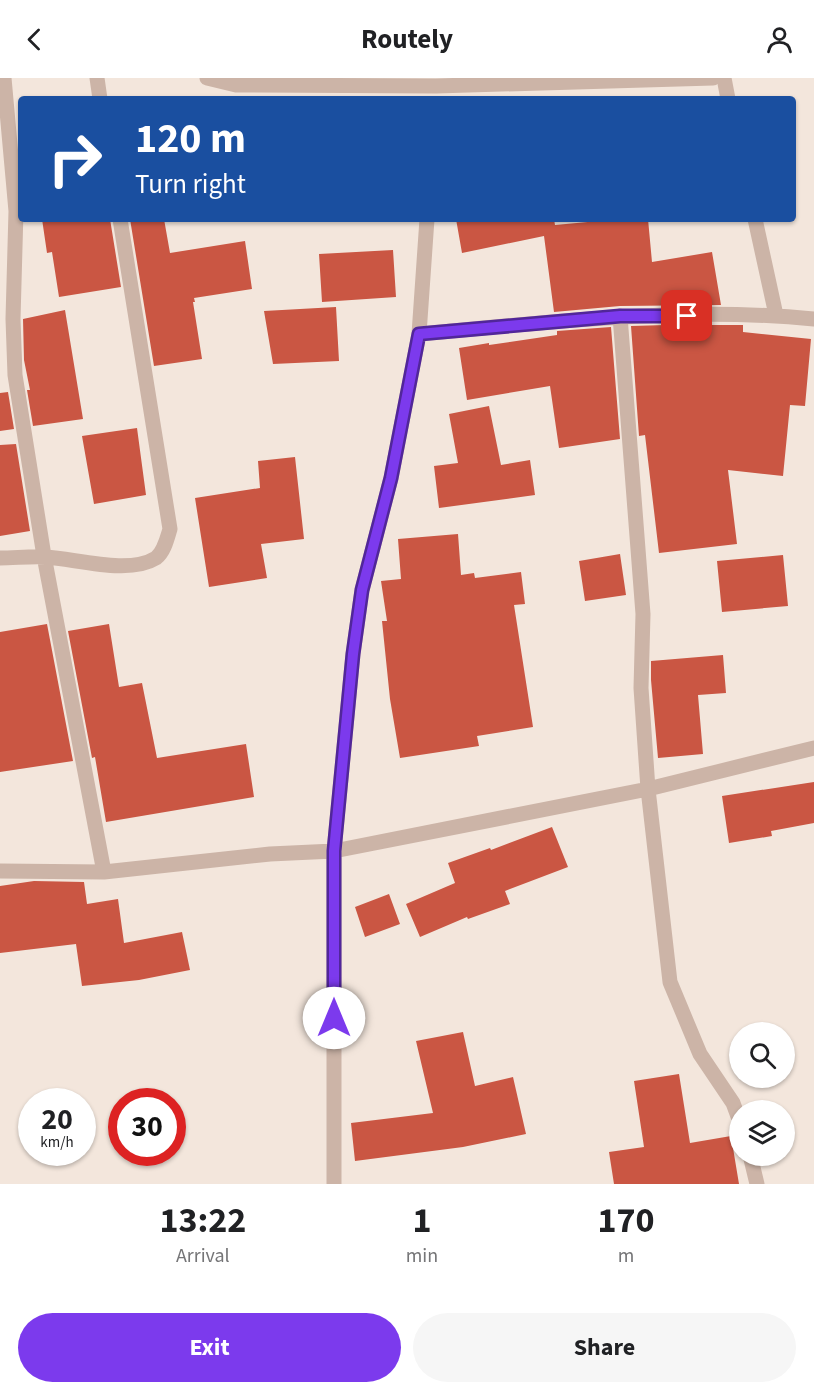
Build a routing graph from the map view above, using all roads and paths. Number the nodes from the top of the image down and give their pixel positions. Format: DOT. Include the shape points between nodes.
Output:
graph roads {
  1 [pos="4,78"];
  2 [pos="97,78"];
  3 [pos="207,78"];
  4 [pos="713,78"];
  5 [pos="724,78"];
  6 [pos="235,81"];
  7 [pos="437,88"];
  8 [pos="100,96"];
  9 [pos="727,96"];
  10 [pos="120,222"];
  11 [pos="427,222"];
  12 [pos="756,222"];
  13 [pos="776,315"];
  14 [pos="620,316"];
  15 [pos="814,320"];
  16 [pos="419,334"];
  17 [pos="44,556"];
  18 [pos="0,558"];
  19 [pos="814,748"];
  20 [pos="648,789"];
  21 [pos="334,851"];
  22 [pos="0,871"];
  23 [pos="104,872"];
  24 [pos="731,1100"];
  25 [pos="753,1166"];
  26 [pos="334,1184"];
  27 [pos="757,1184"];
  1 -- 17 [label="street" via="16,211 15,375"];
  2 -- 8 [label="street"];
  3 -- 6 [label="street"];
  4 -- 7 [label="street"];
  5 -- 9 [label="street"];
  6 -- 7 [label="street"];
  10 -- 17 [label="street" via="170,530 158,557 141,564 122,566"];
  11 -- 16 [label="street"];
  12 -- 13 [label="street"];
  13 -- 14 [label="street"];
  13 -- 15 [label="street"];
  14 -- 16 [label="street"];
  14 -- 20 [label="street" via="643,614 641,688"];
  16 -- 21 [label="street" via="391,478 362,590"];
  17 -- 18 [label="street"];
  17 -- 23 [label="street"];
  19 -- 20 [label="street"];
  20 -- 21 [label="street"];
  20 -- 24 [label="street" via="670,982 699,1054"];
  21 -- 23 [label="street"];
  21 -- 26 [label="street"];
  22 -- 23 [label="street"];
  25 -- 27 [label="street"];
}
